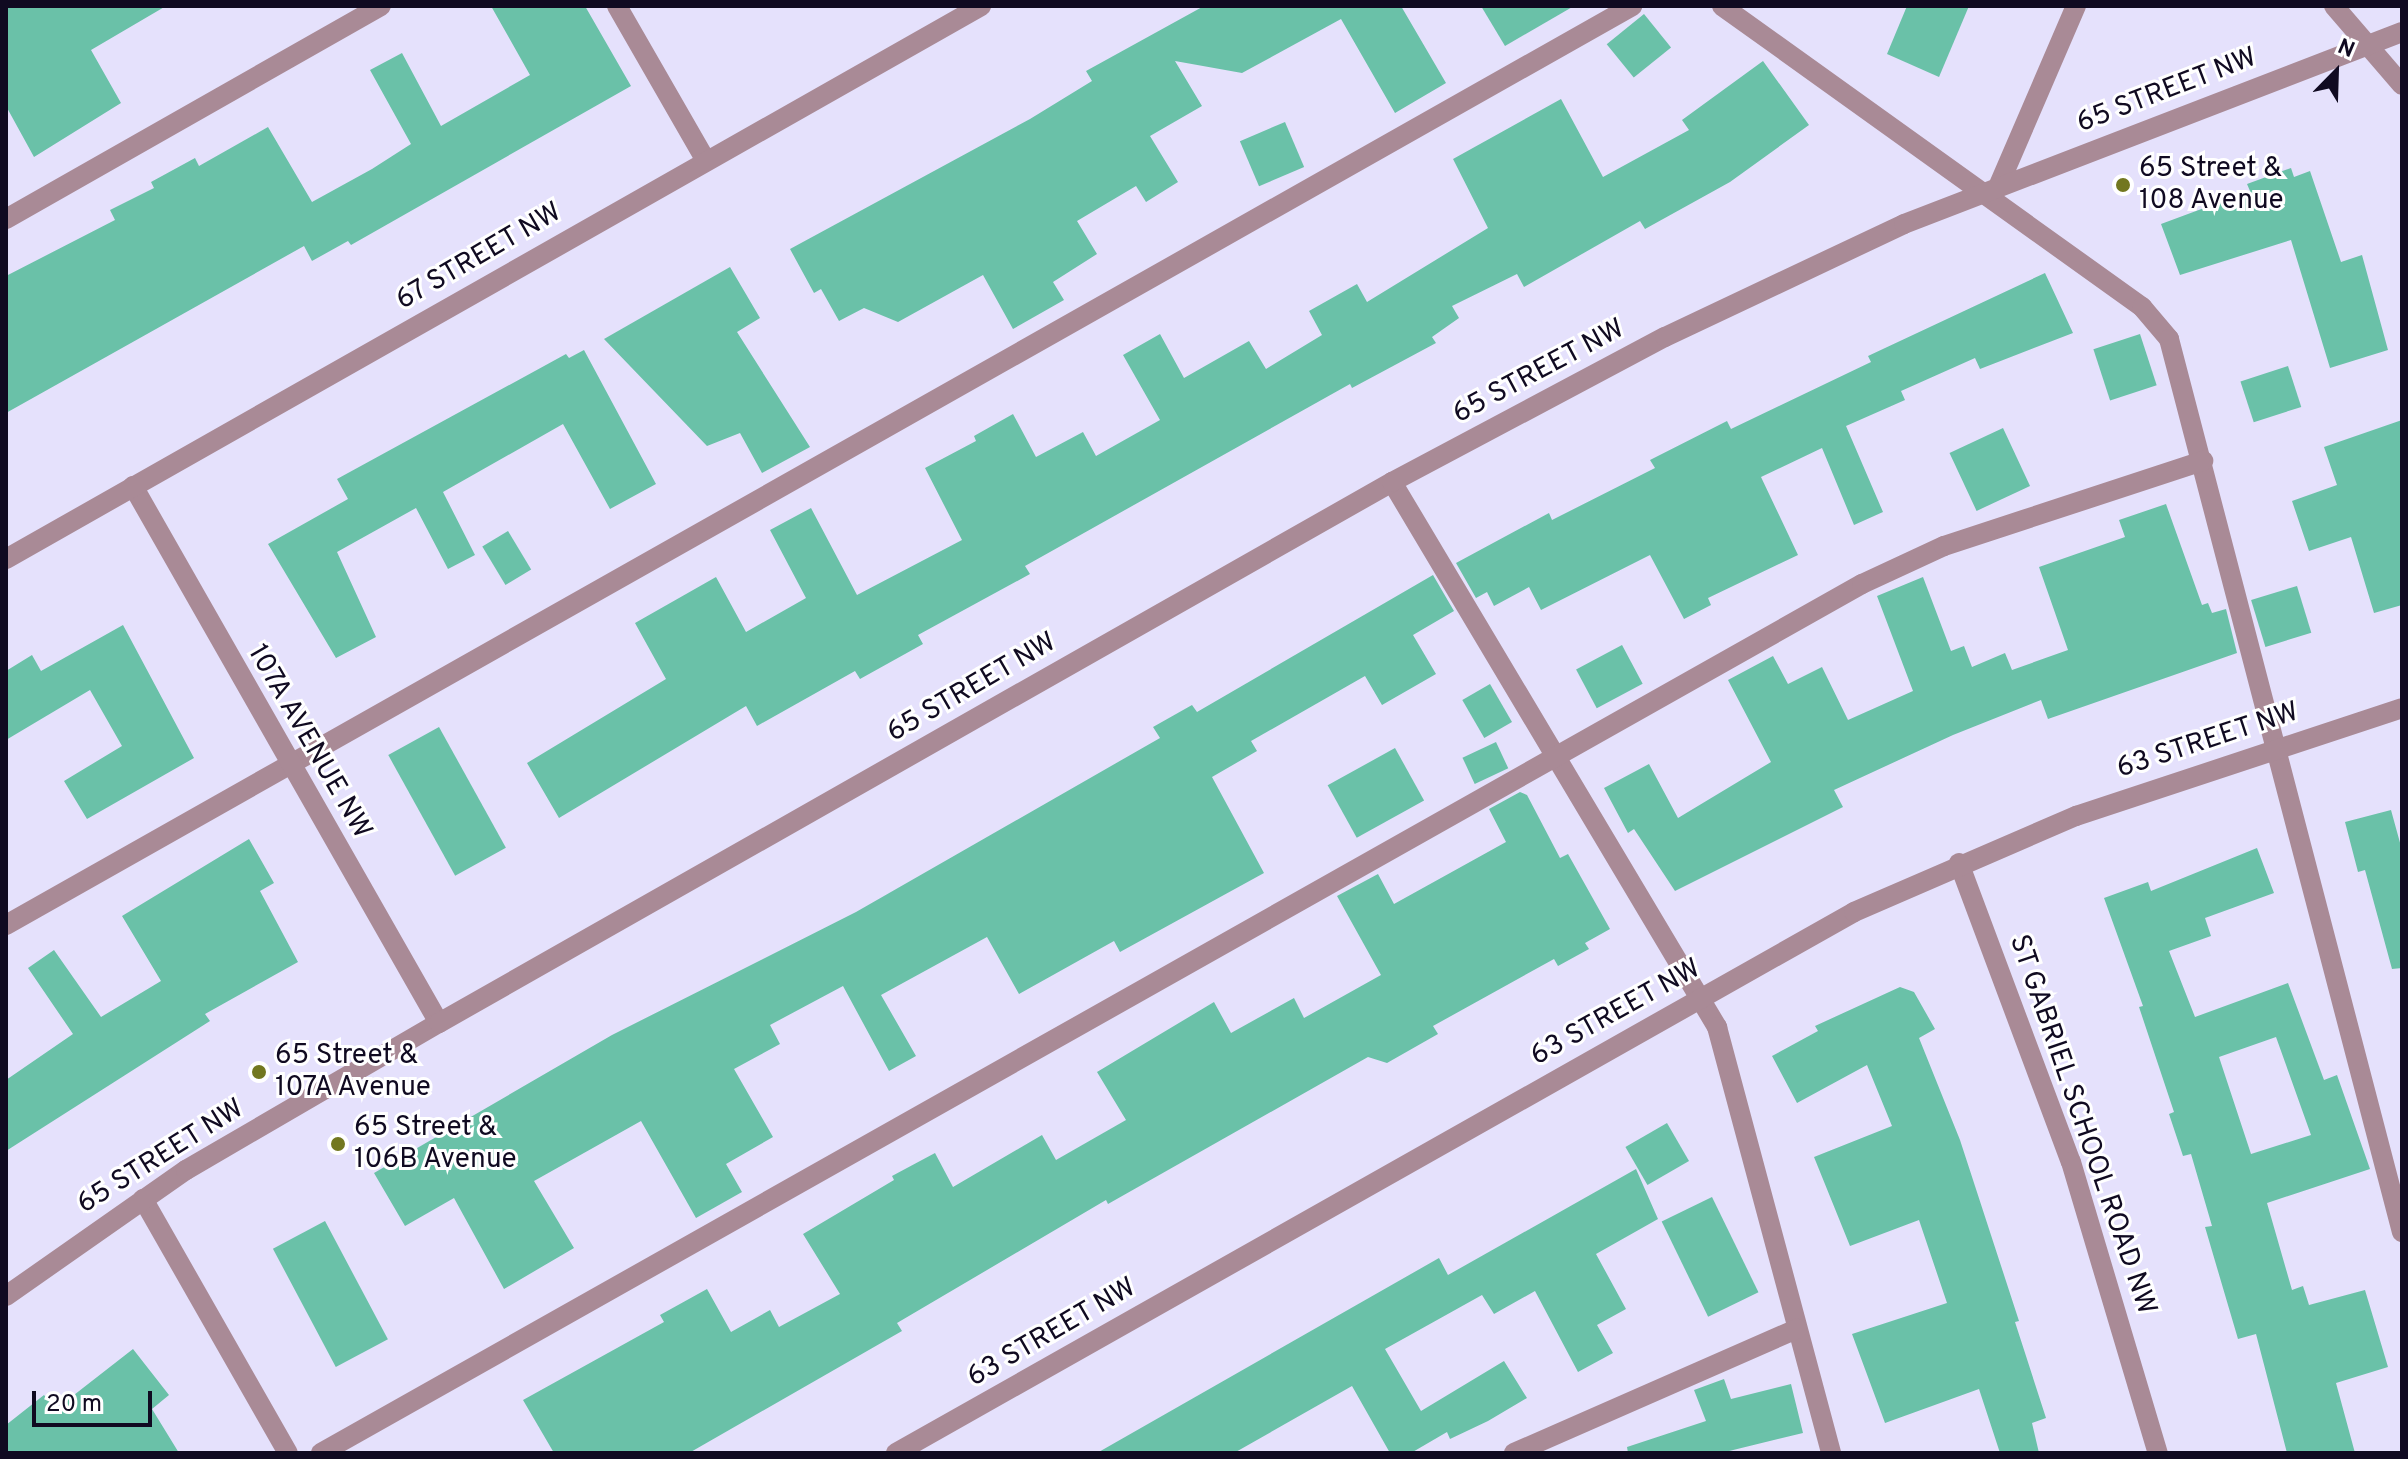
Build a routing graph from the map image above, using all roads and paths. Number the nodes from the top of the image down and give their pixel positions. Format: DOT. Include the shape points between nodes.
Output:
graph roads {
  1 [pos="381,6"];
  2 [pos="617,6"];
  3 [pos="981,6"];
  4 [pos="1632,6"];
  5 [pos="1722,6"];
  6 [pos="2076,6"];
  7 [pos="2334,6"];
  8 [pos="2402,32"];
  9 [pos="2367,44"];
  10 [pos="2402,85"];
  11 [pos="706,161"];
  12 [pos="1989,190"];
  13 [pos="6,219"];
  14 [pos="2203,461"];
  15 [pos="1392,482"];
  16 [pos="133,486"];
  17 [pos="6,559"];
  18 [pos="2402,708"];
  19 [pos="2276,747"];
  20 [pos="1554,758"];
  21 [pos="289,765"];
  22 [pos="1959,863"];
  23 [pos="6,925"];
  24 [pos="1700,997"];
  25 [pos="439,1023"];
  26 [pos="143,1199"];
  27 [pos="2402,1232"];
  28 [pos="6,1296"];
  29 [pos="1797,1329"];
  30 [pos="288,1453"];
  31 [pos="321,1453"];
  32 [pos="896,1453"];
  33 [pos="1514,1453"];
  34 [pos="1831,1453"];
  35 [pos="2158,1453"];
  1 -- 13 [label="street"];
  2 -- 11 [label="street"];
  3 -- 11 [label="street, 67 STREET NW"];
  4 -- 21 [label="street"];
  5 -- 12 [label="street"];
  6 -- 12 [label="street, 65 STREET NW"];
  7 -- 9 [label="street"];
  8 -- 9 [label="street, 65 STREET NW"];
  9 -- 10 [label="street"];
  9 -- 12 [label="street, 65 STREET NW"];
  11 -- 16 [label="street, 67 STREET NW"];
  12 -- 14 [label="street" via="2160,324 2169,339"];
  12 -- 15 [label="street, 65 STREET NW" via="1904,224 1665,337"];
  14 -- 19 [label="street"];
  14 -- 20 [label="street" via="1900,564"];
  15 -- 20 [label="street"];
  15 -- 25 [label="street, 65 STREET NW"];
  16 -- 17 [label="street, 67 STREET NW"];
  16 -- 21 [label="street, 107A AVENUE NW"];
  18 -- 19 [label="street, 63 STREET NW"];
  19 -- 22 [label="street, 63 STREET NW" via="2116,801"];
  19 -- 27 [label="street"];
  20 -- 24 [label="street" via="1580,791"];
  20 -- 31 [label="street"];
  21 -- 23 [label="street"];
  21 -- 25 [label="street, 107A AVENUE NW"];
  22 -- 24 [label="street, 63 STREET NW" via="1854,912"];
  22 -- 35 [label="street, ST GABRIEL SCHOOL ROAD NW" via="2071,1162"];
  24 -- 29 [label="street" via="1717,1027"];
  24 -- 32 [label="street, 63 STREET NW"];
  25 -- 26 [label="street, 65 STREET NW"];
  26 -- 28 [label="street, 65 STREET NW"];
  26 -- 30 [label="street"];
  29 -- 33 [label="street"];
  29 -- 34 [label="street"];
}
